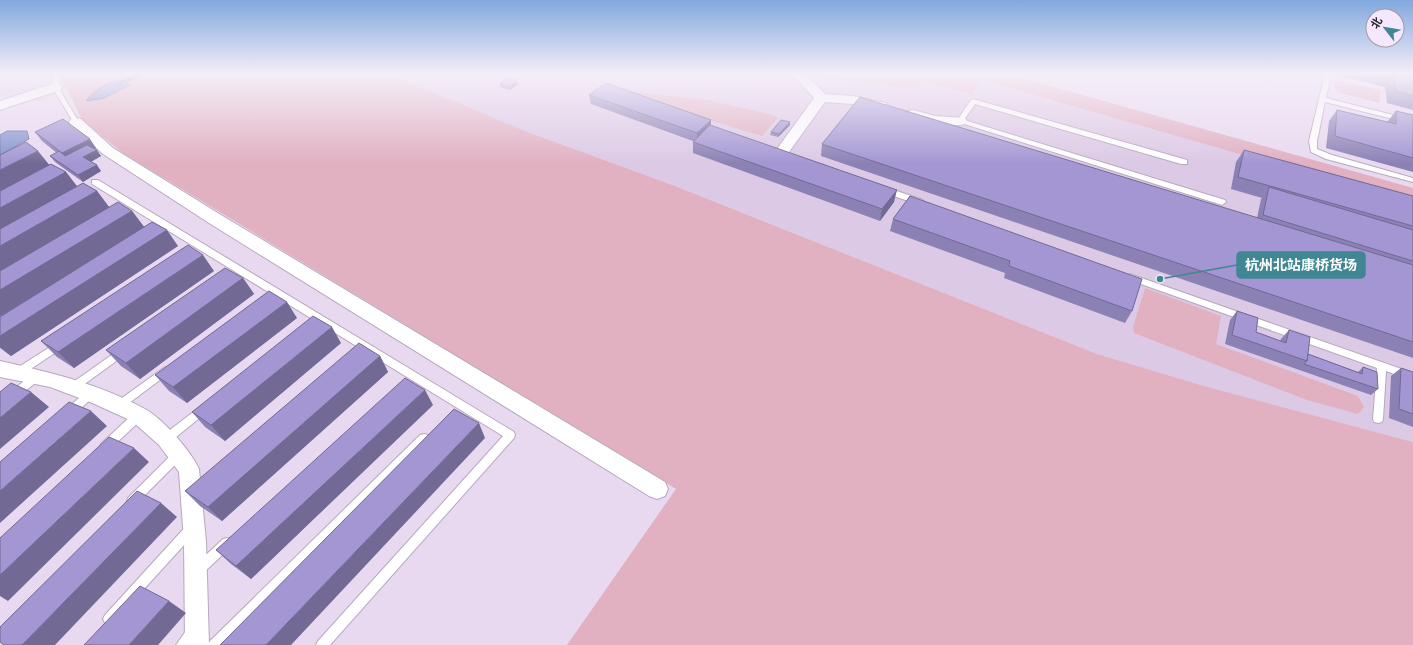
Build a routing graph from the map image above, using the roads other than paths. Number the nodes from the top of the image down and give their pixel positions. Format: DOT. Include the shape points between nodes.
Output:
graph roads {
  1 [pos="67,104"];
  2 [pos="817,104"];
  3 [pos="872,104"];
  4 [pos="970,104"];
  5 [pos="987,104"];
  6 [pos="1322,104"];
  7 [pos="1343,104"];
  8 [pos="960,121"];
  9 [pos="76,122"];
  10 [pos="1413,122"];
  11 [pos="784,151"];
  12 [pos="1184,162"];
  13 [pos="1413,180"];
  14 [pos="98,186"];
  15 [pos="874,186"];
  16 [pos="1222,202"];
  17 [pos="926,205"];
  18 [pos="1120,273"];
  19 [pos="69,339"];
  20 [pos="130,347"];
  21 [pos="174,364"];
  22 [pos="1382,366"];
  23 [pos="18,373"];
  24 [pos="1413,377"];
  25 [pos="81,391"];
  26 [pos="209,405"];
  27 [pos="0,406"];
  28 [pos="118,406"];
  29 [pos="139,415"];
  30 [pos="1378,419"];
  31 [pos="60,420"];
  32 [pos="431,432"];
  33 [pos="166,438"];
  34 [pos="99,453"];
  35 [pos="178,455"];
  36 [pos="657,489"];
  37 [pos="122,510"];
  38 [pos="194,526"];
  39 [pos="236,535"];
  40 [pos="196,572"];
  41 [pos="100,628"];
  42 [pos="197,636"];
  43 [pos="182,645"];
  44 [pos="214,645"];
  45 [pos="322,645"];
  1 -- 9 [label="lane"];
  2 -- 11 [label="street"];
  3 -- 8 [label="street" via="935,120"];
  4 -- 8 [label="lane"];
  5 -- 12 [label="lane"];
  6 -- 13 [label="lane" via="1313,140 1314,150 1329,158"];
  7 -- 10 [label="lane"];
  8 -- 16 [label="lane"];
  9 -- 36 [label="street" via="108,151 215,219"];
  14 -- 45 [label="lane" via="456,407 510,435"];
  15 -- 17 [label="lane"];
  18 -- 22 [label="lane"];
  19 -- 23 [label="lane"];
  20 -- 25 [label="lane"];
  21 -- 28 [label="lane"];
  22 -- 24 [label="lane"];
  22 -- 30 [label="lane"];
  23 -- 25 [label="street"];
  23 -- 27 [label="lane"];
  25 -- 28 [label="street"];
  25 -- 31 [label="lane"];
  26 -- 33 [label="lane"];
  28 -- 29 [label="street"];
  29 -- 33 [label="street"];
  29 -- 34 [label="lane"];
  32 -- 44 [label="lane"];
  33 -- 35 [label="street"];
  35 -- 37 [label="lane"];
  35 -- 38 [label="street" via="197,485"];
  38 -- 40 [label="street"];
  38 -- 41 [label="lane"];
  39 -- 40 [label="lane"];
  40 -- 42 [label="street"];
  42 -- 43 [label="lane"];
}
